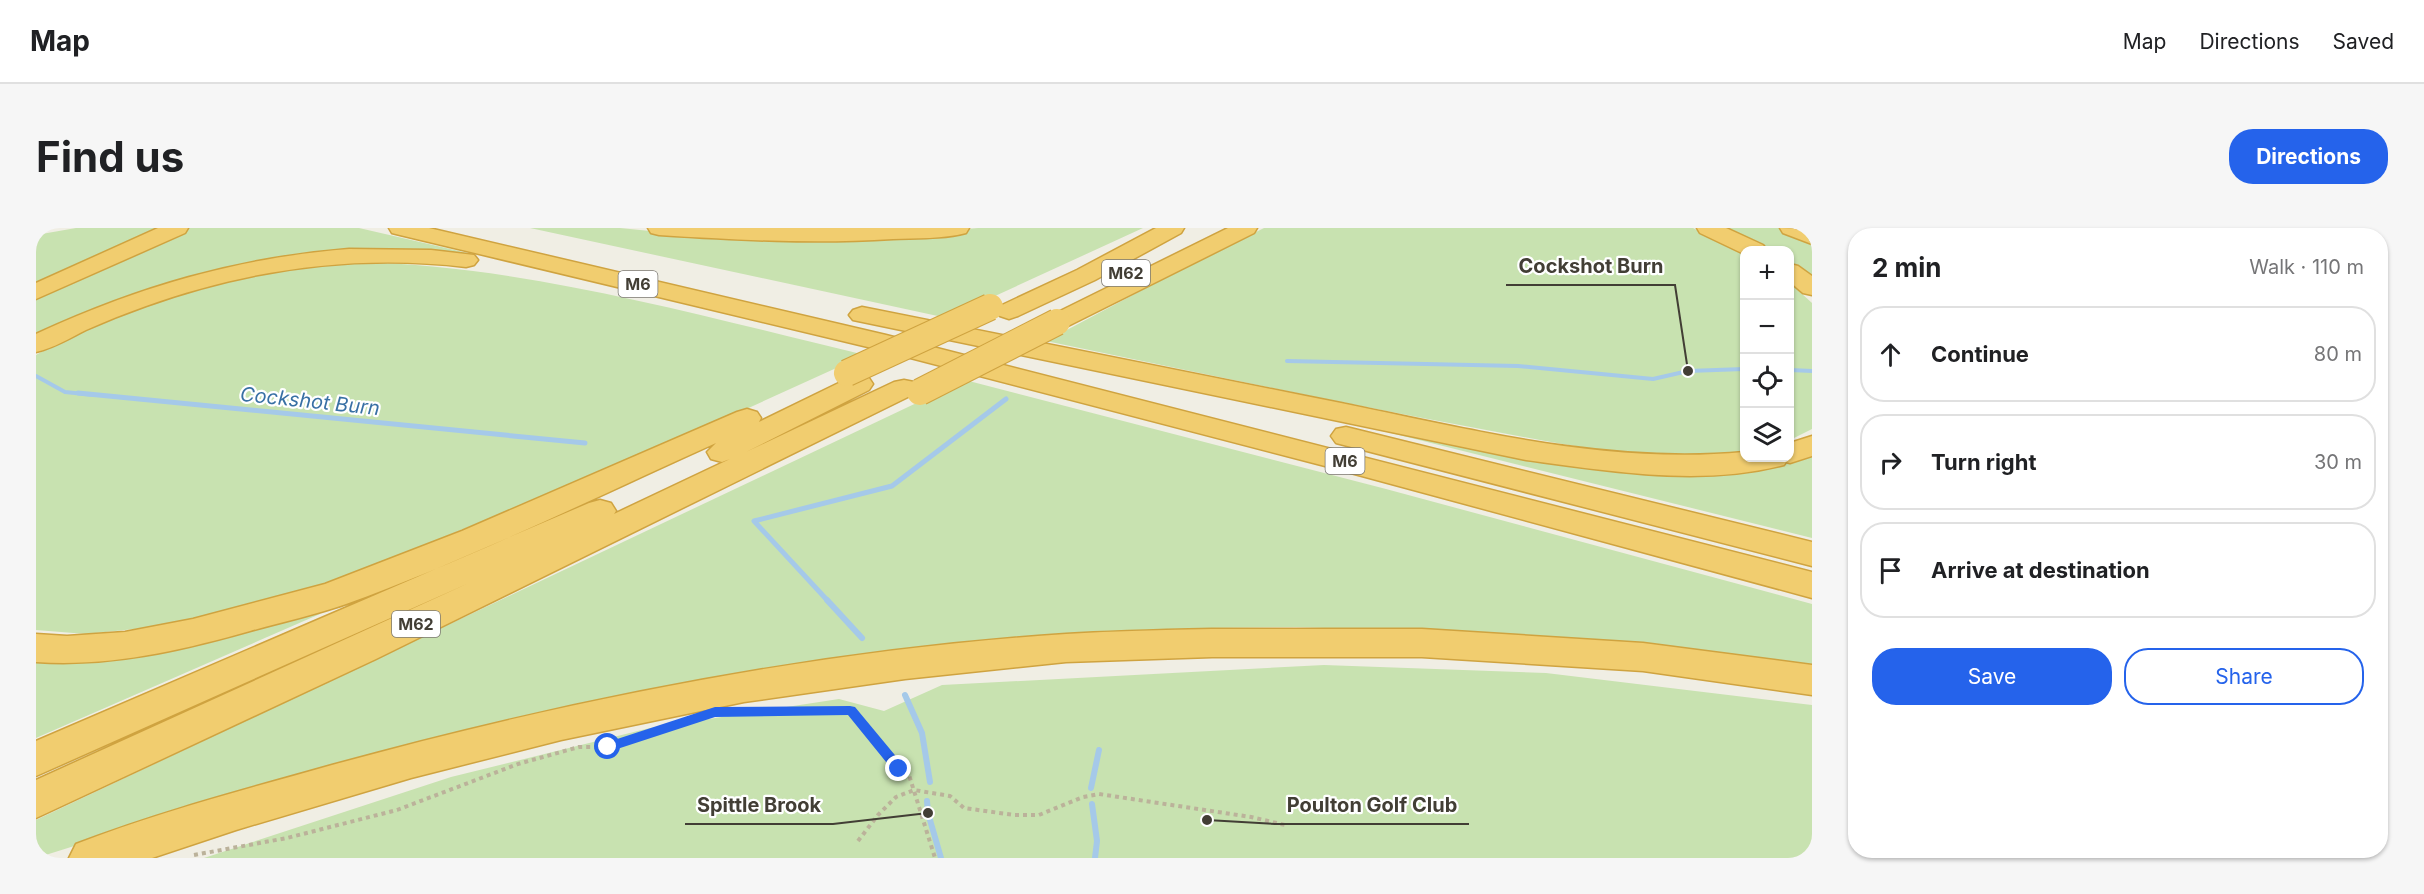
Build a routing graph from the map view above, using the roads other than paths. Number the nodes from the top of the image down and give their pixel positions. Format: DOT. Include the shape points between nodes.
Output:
graph roads {
  1 [pos="177,228"];
  2 [pos="400,228"];
  3 [pos="471,228"];
  4 [pos="659,228"];
  5 [pos="958,228"];
  6 [pos="1173,228"];
  7 [pos="1213,228"];
  8 [pos="1246,228"];
  9 [pos="1708,228"];
  10 [pos="1791,228"];
  11 [pos="1812,237"];
  12 [pos="1746,246"];
  13 [pos="1794,275"];
  14 [pos="1812,288"];
  15 [pos="36,292"];
  16 [pos="1048,320"];
  17 [pos="871,328"];
  18 [pos="36,344"];
  19 [pos="858,376"];
  20 [pos="1812,446"];
  21 [pos="1794,452"];
  22 [pos="1749,462"];
  23 [pos="1812,554"];
  24 [pos="1812,585"];
  25 [pos="36,648"];
  26 [pos="1812,680"];
  27 [pos="36,759"];
  28 [pos="36,800"];
  29 [pos="92,858"];
  1 -- 15 [label="highway"];
  2 -- 17 [label="highway, M6"];
  3 -- 17 [label="highway, M6"];
  4 -- 5 [label="highway" via="745,234 864,234"];
  6 -- 19 [label="highway, M62" via="1086,275 999,309"];
  7 -- 16 [label="highway, M62"];
  8 -- 16 [label="highway"];
  9 -- 12 [label="highway"];
  10 -- 11 [label="highway"];
  13 -- 14 [label="highway"];
  16 -- 28 [label="highway, M62, bridge" via="912,390"];
  17 -- 18 [label="highway" via="727,315 450,258 374,255 293,259 219,274 141,297"];
  17 -- 22 [label="highway" via="1526,450 1588,459 1687,464"];
  17 -- 23 [label="highway, M6"];
  17 -- 24 [label="highway, M6" via="1340,460"];
  19 -- 25 [label="highway" via="333,595 193,633 125,646"];
  19 -- 27 [label="highway, M62" via="606,509"];
  20 -- 21 [label="highway"];
  26 -- 29 [label="highway" via="1643,657 1422,644 1212,643 1066,648 917,662 744,687 561,724 400,764"];
}
